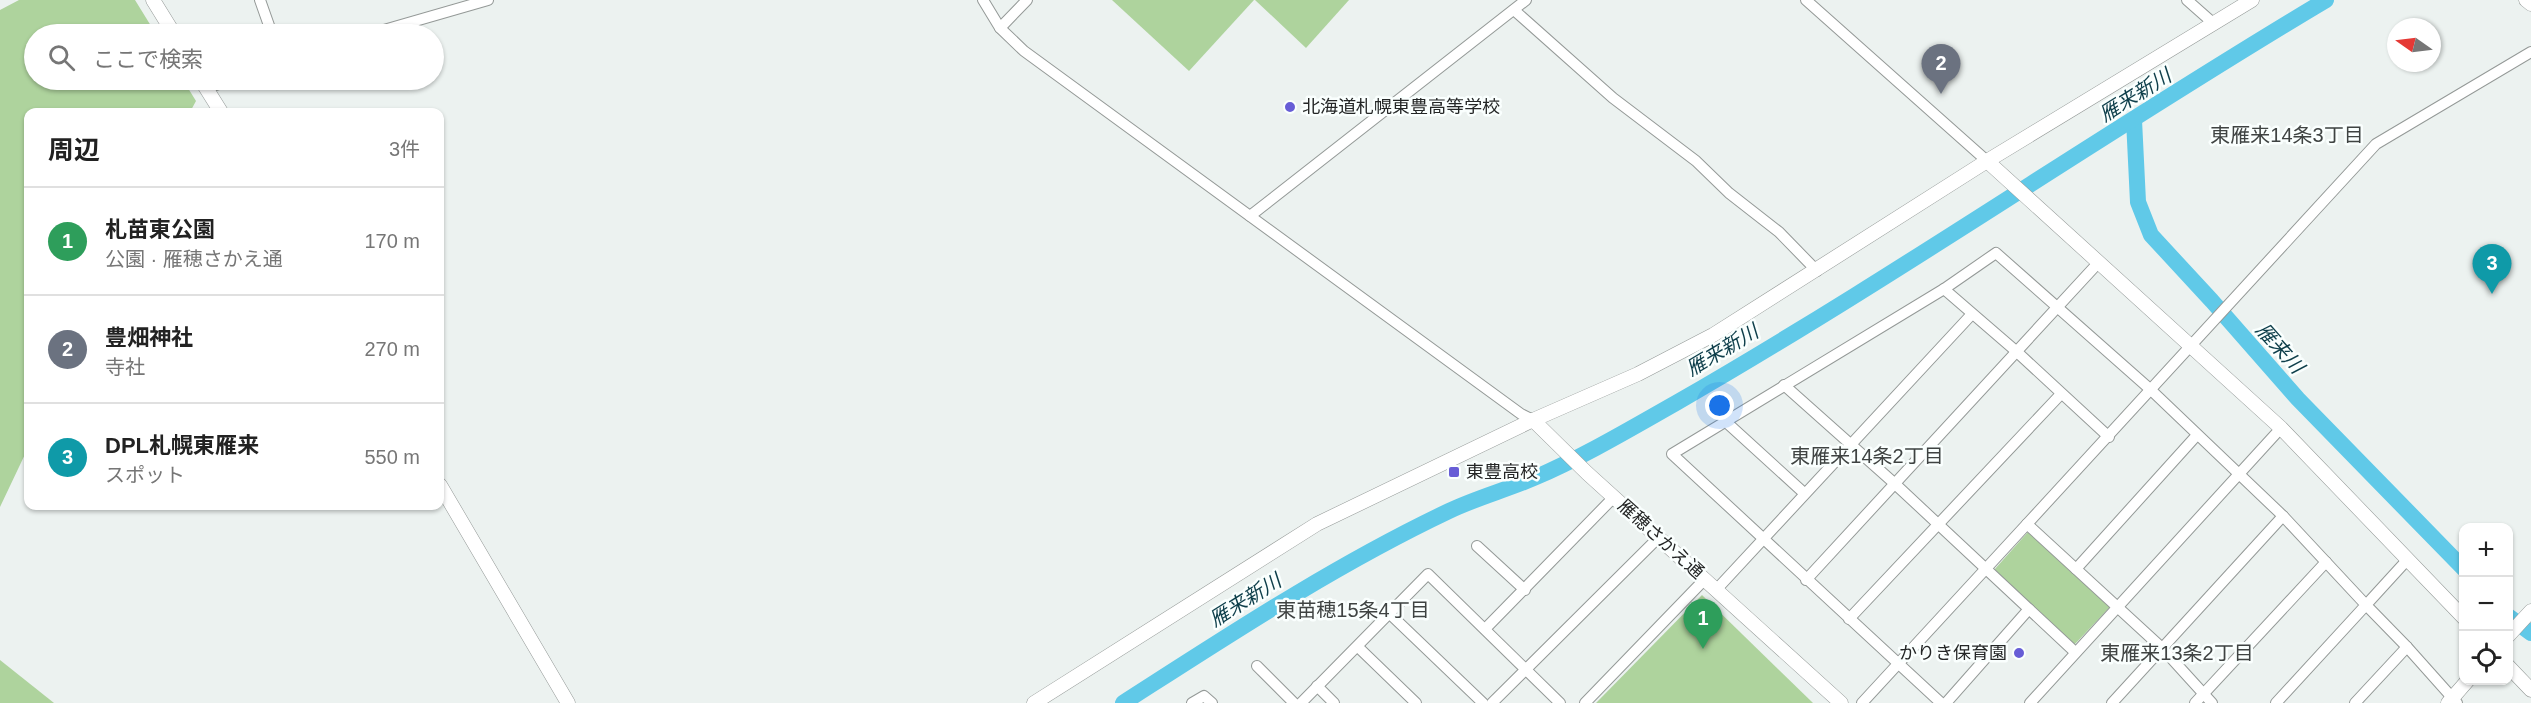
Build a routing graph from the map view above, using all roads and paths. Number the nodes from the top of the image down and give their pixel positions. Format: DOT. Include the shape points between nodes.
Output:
graph roads {
  1 [pos="153,0"];
  2 [pos="260,0"];
  3 [pos="488,0"];
  4 [pos="983,0"];
  5 [pos="1027,0"];
  6 [pos="1526,0"];
  7 [pos="1806,0"];
  8 [pos="2187,0"];
  9 [pos="2252,0"];
  10 [pos="2526,0"];
  11 [pos="2531,4"];
  12 [pos="1514,10"];
  13 [pos="168,24"];
  14 [pos="268,24"];
  15 [pos="405,24"];
  16 [pos="2213,24"];
  17 [pos="1000,28"];
  18 [pos="2531,52"];
  19 [pos="208,90"];
  20 [pos="219,108"];
  21 [pos="1987,161"];
  22 [pos="1250,216"];
  23 [pos="2099,262"];
  24 [pos="1817,271"];
  25 [pos="1944,289"];
  26 [pos="2057,308"];
  27 [pos="1971,314"];
  28 [pos="2192,346"];
  29 [pos="2017,352"];
  30 [pos="1784,385"];
  31 [pos="2151,390"];
  32 [pos="2061,394"];
  33 [pos="1533,420"];
  34 [pos="1725,421"];
  35 [pos="2282,428"];
  36 [pos="2198,435"];
  37 [pos="2109,436"];
  38 [pos="1851,443"];
  39 [pos="2238,474"];
  40 [pos="1894,483"];
  41 [pos="444,492"];
  42 [pos="1804,493"];
  43 [pos="1614,497"];
  44 [pos="2283,516"];
  45 [pos="2027,524"];
  46 [pos="1938,526"];
  47 [pos="1659,537"];
  48 [pos="1761,539"];
  49 [pos="1477,546"];
  50 [pos="2408,559"];
  51 [pos="2326,562"];
  52 [pos="1986,568"];
  53 [pos="2076,569"];
  54 [pos="1705,579"];
  55 [pos="1806,580"];
  56 [pos="1525,590"];
  57 [pos="1716,590"];
  58 [pos="2366,605"];
  59 [pos="2117,607"];
  60 [pos="2029,609"];
  61 [pos="2531,611"];
  62 [pos="1390,614"];
  63 [pos="2459,614"];
  64 [pos="1849,619"];
  65 [pos="1485,629"];
  66 [pos="2513,631"];
  67 [pos="1358,647"];
  68 [pos="2407,647"];
  69 [pos="2162,648"];
  70 [pos="2075,652"];
  71 [pos="1898,664"];
  72 [pos="1257,666"];
  73 [pos="1527,669"];
  74 [pos="2513,671"];
  75 [pos="2465,685"];
  76 [pos="1317,687"];
  77 [pos="2531,690"];
  78 [pos="2204,694"];
  79 [pos="2452,701"];
  80 [pos="568,703"];
  81 [pos="1034,703"];
  82 [pos="1192,703"];
  83 [pos="1212,703"];
  84 [pos="1294,703"];
  85 [pos="1301,703"];
  86 [pos="1334,703"];
  87 [pos="1416,703"];
  88 [pos="1483,703"];
  89 [pos="1491,703"];
  90 [pos="1560,703"];
  91 [pos="1585,703"];
  92 [pos="1841,703"];
  93 [pos="1862,703"];
  94 [pos="1941,703"];
  95 [pos="1946,703"];
  96 [pos="2030,703"];
  97 [pos="2112,703"];
  98 [pos="2195,703"];
  99 [pos="2212,703"];
  100 [pos="2276,703"];
  101 [pos="2355,703"];
  1 -- 13 [label="street"];
  2 -- 14 [label="street"];
  3 -- 15 [label="street"];
  4 -- 17 [label="street"];
  5 -- 17 [label="street"];
  6 -- 12 [label="street"];
  7 -- 21 [label="street"];
  8 -- 16 [label="street"];
  9 -- 16 [label="street"];
  10 -- 11 [label="street"];
  12 -- 22 [label="street"];
  12 -- 24 [label="street" via="1613,98 1696,161 1779,232"];
  16 -- 21 [label="street"];
  17 -- 22 [label="street" via="1024,51"];
  18 -- 28 [label="street" via="2376,144"];
  19 -- 20 [label="street"];
  21 -- 23 [label="street"];
  21 -- 24 [label="street"];
  22 -- 33 [label="street"];
  23 -- 26 [label="street"];
  23 -- 28 [label="street"];
  24 -- 33 [label="street" via="1713,335 1638,374"];
  25 -- 26 [label="street" via="1996,253"];
  25 -- 27 [label="street"];
  25 -- 30 [label="street"];
  26 -- 29 [label="street"];
  26 -- 31 [label="street"];
  27 -- 29 [label="street"];
  27 -- 38 [label="street"];
  28 -- 31 [label="street"];
  28 -- 35 [label="street"];
  29 -- 32 [label="street"];
  29 -- 40 [label="street"];
  30 -- 34 [label="street"];
  30 -- 38 [label="street"];
  31 -- 36 [label="street"];
  31 -- 37 [label="street"];
  32 -- 37 [label="street"];
  32 -- 46 [label="street"];
  33 -- 43 [label="street, 雁穂さかえ通"];
  33 -- 81 [label="street" via="1317,524"];
  34 -- 42 [label="street"];
  34 -- 48 [label="street" via="1672,454"];
  35 -- 39 [label="street"];
  35 -- 50 [label="street"];
  36 -- 39 [label="street"];
  36 -- 53 [label="street"];
  37 -- 45 [label="street"];
  38 -- 40 [label="street"];
  38 -- 42 [label="street"];
  39 -- 44 [label="street"];
  39 -- 59 [label="street"];
  40 -- 46 [label="street"];
  40 -- 55 [label="street"];
  41 -- 80 [label="street"];
  42 -- 48 [label="street"];
  43 -- 47 [label="street, 雁穂さかえ通"];
  43 -- 56 [label="street"];
  44 -- 51 [label="street"];
  44 -- 69 [label="street"];
  45 -- 52 [label="street"];
  45 -- 53 [label="street"];
  46 -- 52 [label="street"];
  46 -- 64 [label="street"];
  47 -- 54 [label="street, 雁穂さかえ通"];
  47 -- 73 [label="street"];
  48 -- 55 [label="street"];
  48 -- 57 [label="street"];
  49 -- 56 [label="street"];
  50 -- 58 [label="street"];
  50 -- 63 [label="street"];
  51 -- 58 [label="street"];
  51 -- 78 [label="street"];
  52 -- 60 [label="street"];
  52 -- 71 [label="street"];
  53 -- 59 [label="street"];
  54 -- 57 [label="street, 雁穂さかえ通"];
  54 -- 91 [label="street"];
  55 -- 64 [label="street"];
  56 -- 65 [label="street"];
  57 -- 92 [label="street, 雁穂さかえ通"];
  58 -- 68 [label="street"];
  58 -- 100 [label="street"];
  59 -- 69 [label="street"];
  59 -- 70 [label="street"];
  60 -- 70 [label="street"];
  60 -- 95 [label="street"];
  61 -- 66 [label="street"];
  62 -- 65 [label="street" via="1428,574"];
  62 -- 67 [label="street"];
  62 -- 88 [label="street"];
  64 -- 71 [label="street"];
  65 -- 73 [label="street"];
  67 -- 76 [label="street"];
  67 -- 87 [label="street"];
  68 -- 79 [label="street"];
  68 -- 101 [label="street"];
  69 -- 78 [label="street"];
  69 -- 97 [label="street"];
  70 -- 96 [label="street"];
  71 -- 93 [label="street"];
  71 -- 94 [label="street"];
  72 -- 84 [label="street"];
  73 -- 89 [label="street"];
  73 -- 90 [label="street"];
  74 -- 77 [label="street"];
  75 -- 79 [label="street"];
  76 -- 85 [label="street"];
  76 -- 86 [label="street"];
  78 -- 98 [label="street"];
  78 -- 99 [label="street"];
  82 -- 83 [label="street" via="1204,696"];
}
